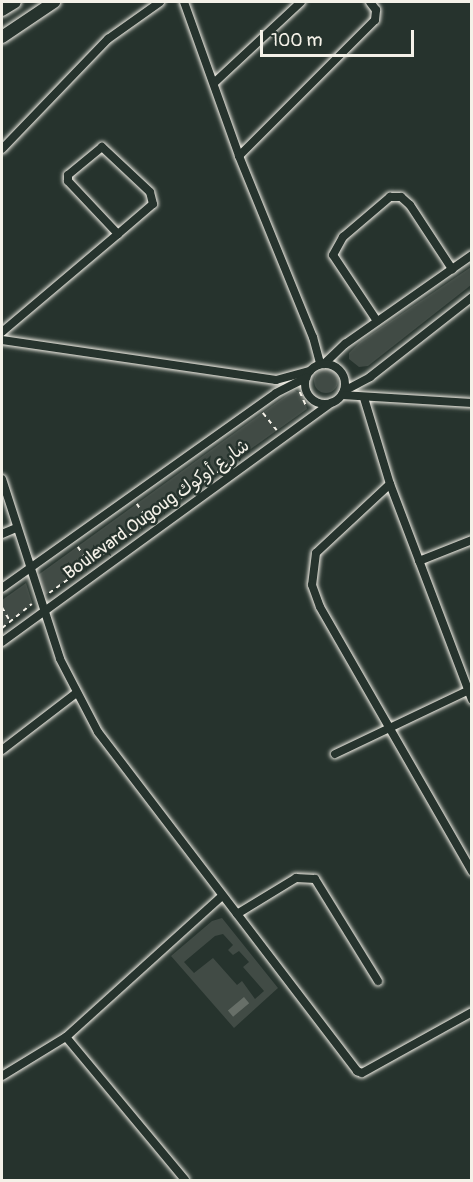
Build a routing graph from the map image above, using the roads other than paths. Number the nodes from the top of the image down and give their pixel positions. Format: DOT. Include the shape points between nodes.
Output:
graph roads {
  1 [pos="15,2"];
  2 [pos="54,2"];
  3 [pos="160,2"];
  4 [pos="184,2"];
  5 [pos="302,2"];
  6 [pos="370,2"];
  7 [pos="2,10"];
  8 [pos="2,37"];
  9 [pos="214,83"];
  10 [pos="2,149"];
  11 [pos="239,156"];
  12 [pos="118,234"];
  13 [pos="471,255"];
  14 [pos="452,269"];
  15 [pos="471,297"];
  16 [pos="377,321"];
  17 [pos="2,332"];
  18 [pos="2,340"];
  19 [pos="322,364"];
  20 [pos="308,375"];
  21 [pos="343,393"];
  22 [pos="364,398"];
  23 [pos="331,403"];
  24 [pos="471,403"];
  25 [pos="2,479"];
  26 [pos="390,484"];
  27 [pos="16,528"];
  28 [pos="2,534"];
  29 [pos="471,540"];
  30 [pos="419,561"];
  31 [pos="28,569"];
  32 [pos="2,588"];
  33 [pos="44,613"];
  34 [pos="2,642"];
  35 [pos="470,690"];
  36 [pos="75,693"];
  37 [pos="471,700"];
  38 [pos="391,727"];
  39 [pos="2,750"];
  40 [pos="335,754"];
  41 [pos="471,870"];
  42 [pos="222,896"];
  43 [pos="237,914"];
  44 [pos="378,981"];
  45 [pos="471,1012"];
  46 [pos="66,1037"];
  47 [pos="2,1076"];
  48 [pos="185,1180"];
  1 -- 7 [label="main road"];
  2 -- 8 [label="main road"];
  3 -- 10 [label="street" via="108,39"];
  4 -- 9 [label="street"];
  5 -- 9 [label="street"];
  6 -- 11 [label="street" via="376,10 375,20"];
  9 -- 11 [label="street"];
  11 -- 19 [label="street"];
  12 -- 12 [label="street" via="153,204 153,198 102,147 68,175 68,181"];
  12 -- 17 [label="street"];
  13 -- 14 [label="street"];
  14 -- 16 [label="street"];
  14 -- 16 [label="street" via="410,205 401,198 390,197 343,237 333,255"];
  15 -- 21 [label="street" via="370,377"];
  16 -- 19 [label="street"];
  18 -- 20 [label="street" via="276,380"];
  19 -- 20 [label="street"];
  19 -- 21 [label="street" via="341,372"];
  20 -- 23 [label="street" via="311,398"];
  20 -- 31 [label="street, Boulevard Ougoug شارع أوكوك" via="276,393"];
  21 -- 22 [label="street"];
  21 -- 23 [label="street"];
  22 -- 24 [label="street"];
  22 -- 26 [label="street"];
  23 -- 33 [label="street, Boulevard Ougoug شارع أوكوك"];
  25 -- 27 [label="street"];
  26 -- 30 [label="street"];
  26 -- 38 [label="street" via="316,553 312,585 320,607"];
  27 -- 28 [label="street"];
  27 -- 31 [label="street"];
  29 -- 30 [label="street"];
  30 -- 35 [label="street"];
  31 -- 32 [label="street, Boulevard Ougoug شارع أوكوك"];
  31 -- 33 [label="street"];
  33 -- 34 [label="street, Boulevard Ougoug شارع أوكوك"];
  33 -- 36 [label="street"];
  35 -- 37 [label="street"];
  35 -- 38 [label="street"];
  36 -- 39 [label="street"];
  36 -- 42 [label="street" via="98,732"];
  38 -- 40 [label="street"];
  38 -- 41 [label="street"];
  42 -- 43 [label="street"];
  42 -- 46 [label="street"];
  43 -- 44 [label="street" via="296,878 315,879"];
  43 -- 45 [label="street" via="357,1071 362,1073"];
  46 -- 47 [label="street"];
  46 -- 48 [label="street"];
}
